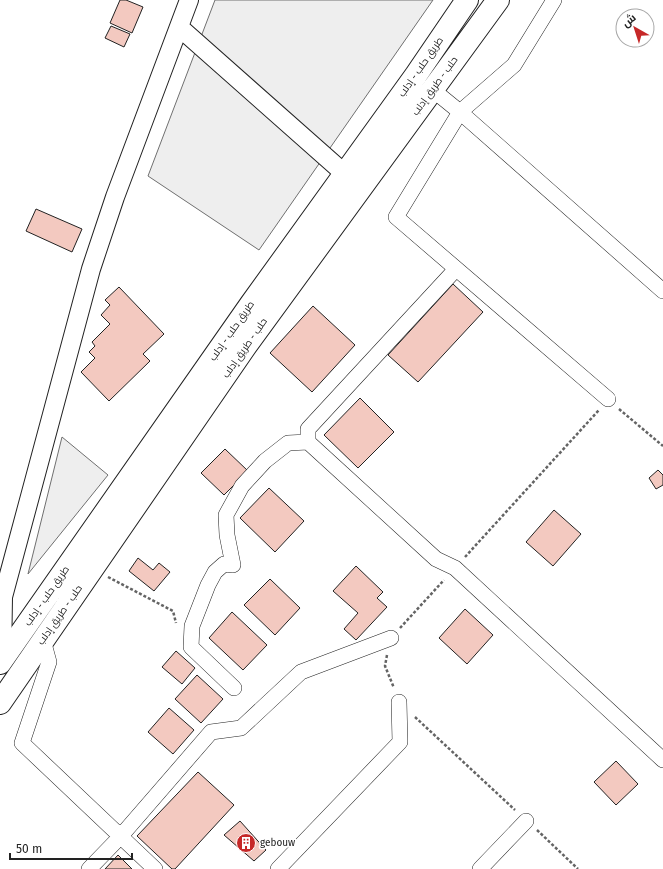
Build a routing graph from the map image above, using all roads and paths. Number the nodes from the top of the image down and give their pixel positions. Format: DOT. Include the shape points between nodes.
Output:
graph roads {
  1 [pos="189,0"];
  2 [pos="467,0"];
  3 [pos="498,0"];
  4 [pos="554,0"];
  5 [pos="179,27"];
  6 [pos="433,90"];
  7 [pos="460,112"];
  8 [pos="345,174"];
  9 [pos="456,269"];
  10 [pos="663,291"];
  11 [pos="608,399"];
  12 [pos="308,442"];
  13 [pos="663,446"];
  14 [pos="455,568"];
  15 [pos="104,575"];
  16 [pos="391,638"];
  17 [pos="43,640"];
  18 [pos="191,647"];
  19 [pos="1,662"];
  20 [pos="234,688"];
  21 [pos="399,702"];
  22 [pos="0,703"];
  23 [pos="663,760"];
  24 [pos="526,820"];
  25 [pos="120,837"];
  26 [pos="89,869"];
  27 [pos="155,869"];
  28 [pos="278,869"];
  29 [pos="480,869"];
  30 [pos="578,869"];
  1 -- 5 [label="street"];
  2 -- 8 [label="highway, طريق حلب - إدلب"];
  3 -- 6 [label="highway, حلب - طريق إدلب"];
  4 -- 7 [label="street" via="514,65"];
  5 -- 8 [label="street"];
  5 -- 19 [label="street" via="91,268 3,596"];
  6 -- 7 [label="street"];
  6 -- 17 [label="highway, حلب - طريق إدلب" via="245,347"];
  7 -- 9 [label="street" via="396,217"];
  7 -- 10 [label="street"];
  8 -- 19 [label="highway, طريق حلب - إدلب"];
  9 -- 11 [label="street"];
  9 -- 12 [label="street" via="308,429"];
  11 -- 13 [label="path"];
  11 -- 14 [label="path"];
  12 -- 14 [label="street" via="436,559"];
  12 -- 18 [label="street" via="288,443 265,461 242,486 226,515 233,565 224,564 215,572 208,585 192,626"];
  14 -- 16 [label="path"];
  14 -- 23 [label="street"];
  15 -- 18 [label="path" via="173,611 178,629"];
  16 -- 21 [label="path" via="385,666"];
  16 -- 25 [label="street" via="301,672 241,728 211,732"];
  17 -- 22 [label="highway, حلب - طريق إدلب"];
  17 -- 25 [label="street" via="49,662 22,743"];
  18 -- 20 [label="street"];
  21 -- 24 [label="path"];
  21 -- 28 [label="street" via="400,742"];
  24 -- 29 [label="street"];
  24 -- 30 [label="path"];
  25 -- 26 [label="street"];
  25 -- 27 [label="street"];
}
